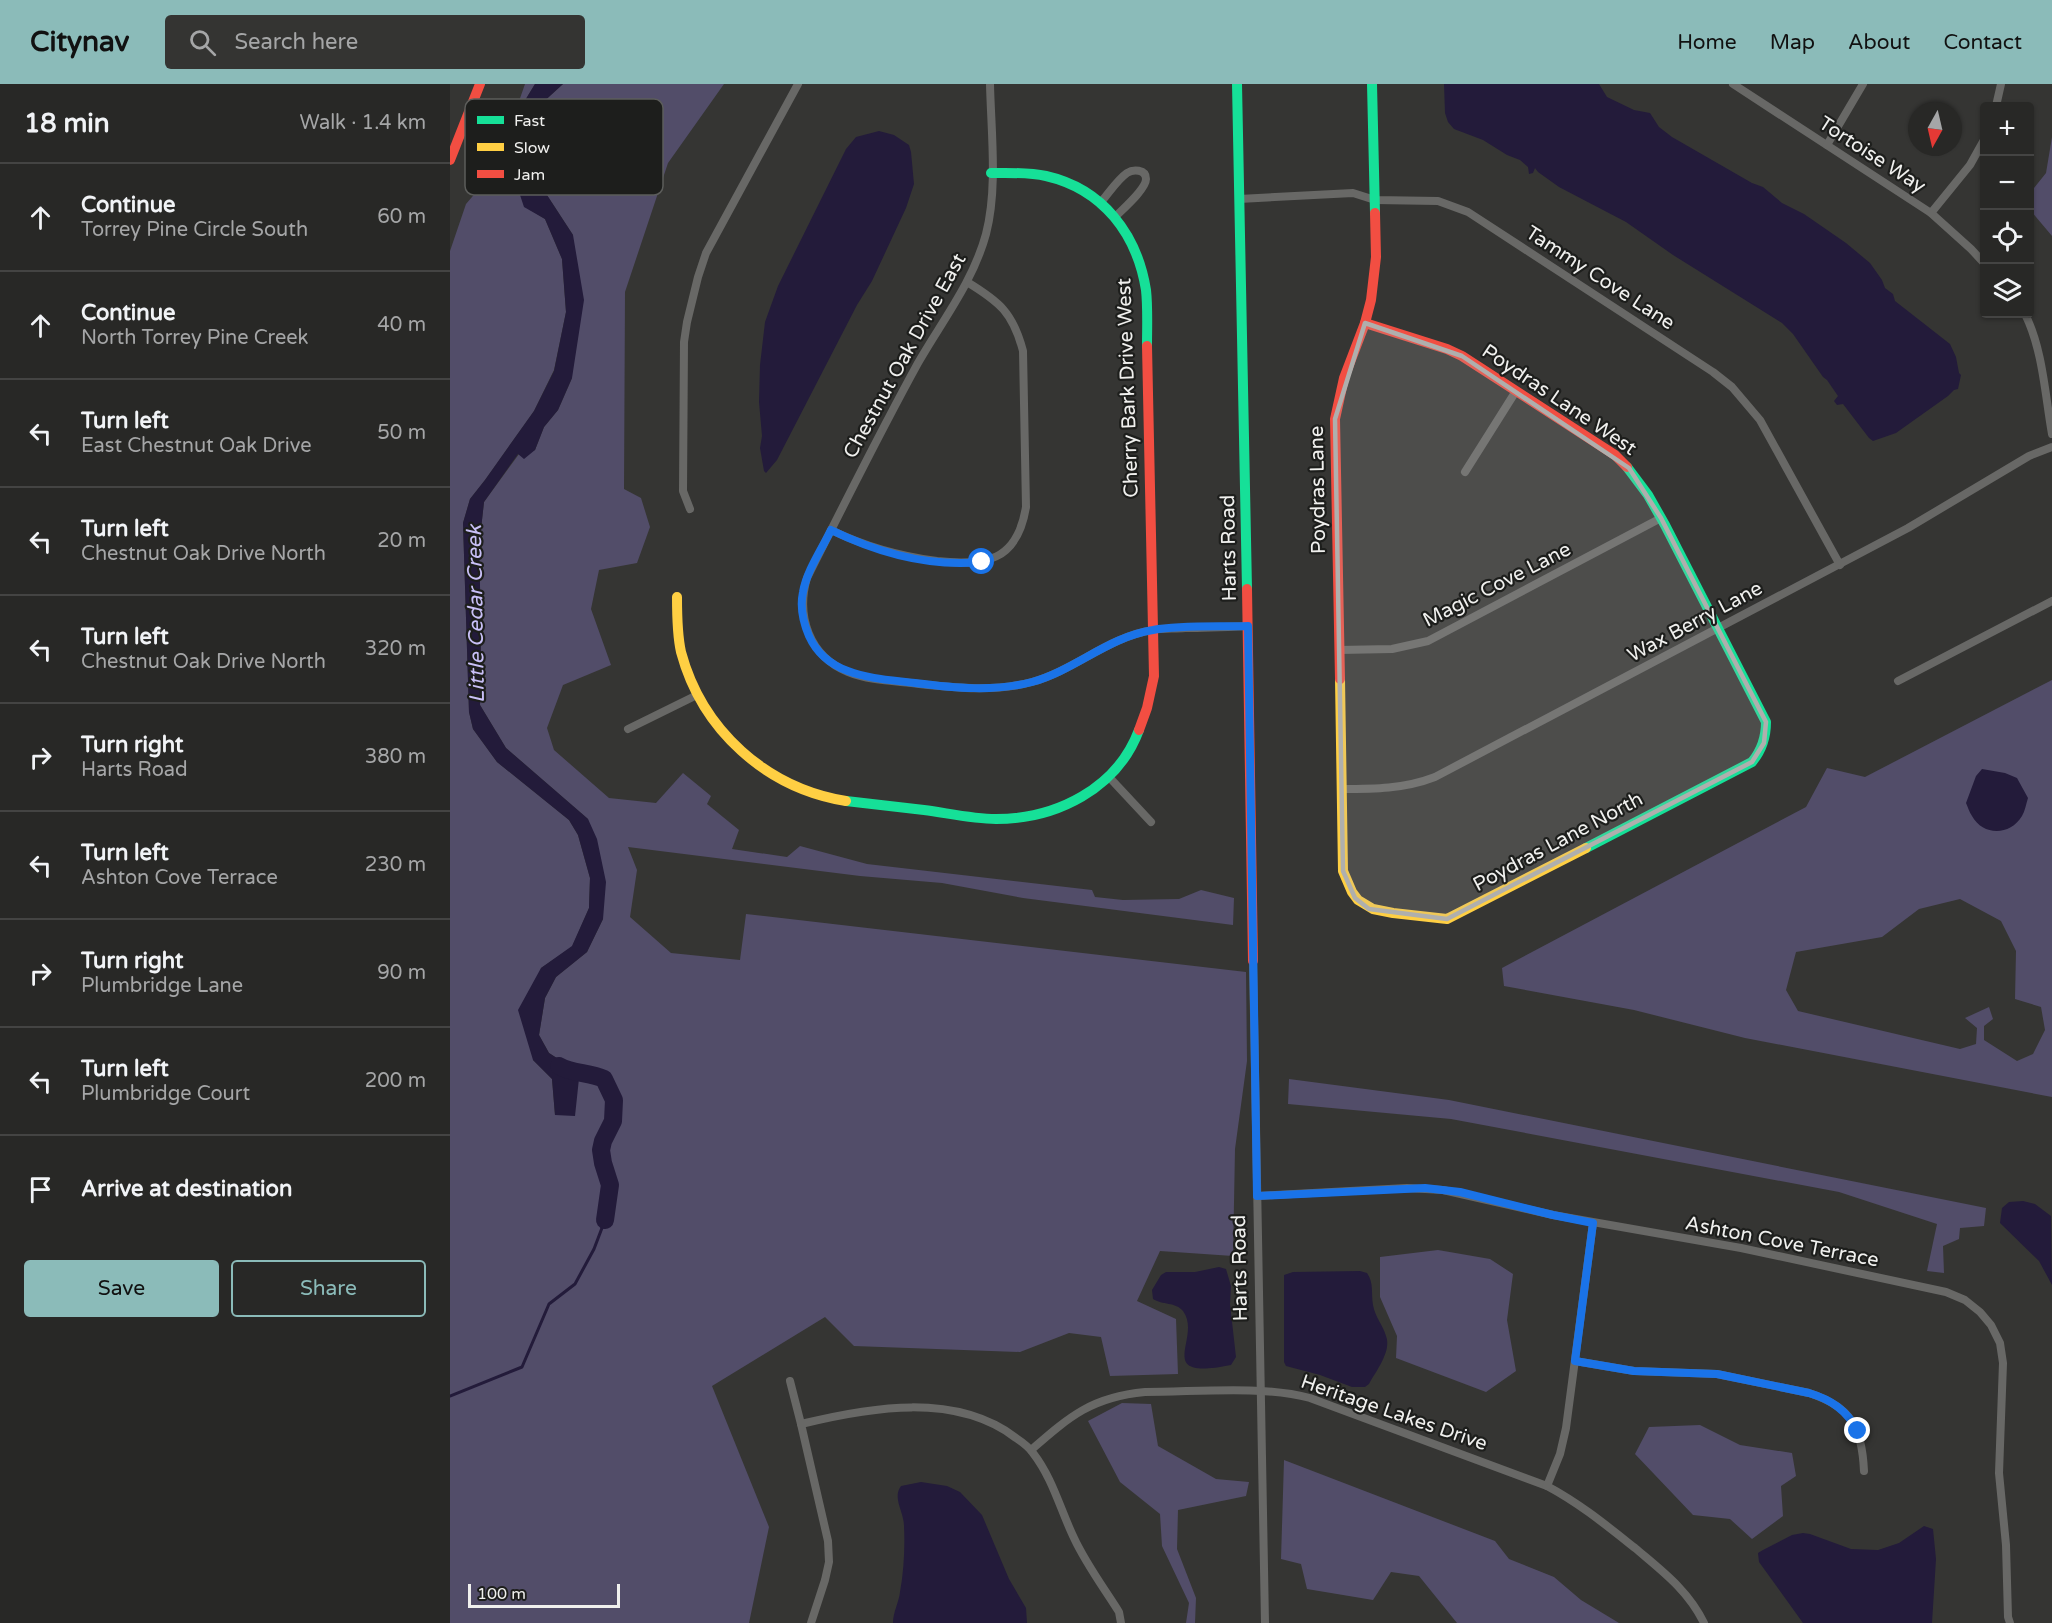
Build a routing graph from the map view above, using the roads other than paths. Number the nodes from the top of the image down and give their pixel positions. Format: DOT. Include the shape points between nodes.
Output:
graph roads {
  1 [pos="480,84"];
  2 [pos="798,84"];
  3 [pos="990,84"];
  4 [pos="1236,84"];
  5 [pos="1372,84"];
  6 [pos="1732,84"];
  7 [pos="1863,84"];
  8 [pos="2001,84"];
  9 [pos="474,99"];
  10 [pos="1997,102"];
  11 [pos="465,122"];
  12 [pos="1827,145"];
  13 [pos="1980,147"];
  14 [pos="450,160"];
  15 [pos="991,173"];
  16 [pos="1239,199"];
  17 [pos="1375,200"];
  18 [pos="1101,202"];
  19 [pos="1931,213"];
  20 [pos="1116,216"];
  21 [pos="1980,259"];
  22 [pos="967,282"];
  23 [pos="2027,318"];
  24 [pos="1365,322"];
  25 [pos="1516,391"];
  26 [pos="2052,434"];
  27 [pos="2052,447"];
  28 [pos="1465,472"];
  29 [pos="690,509"];
  30 [pos="1660,518"];
  31 [pos="831,530"];
  32 [pos="1840,565"];
  33 [pos="677,597"];
  34 [pos="2052,601"];
  35 [pos="1248,626"];
  36 [pos="1718,629"];
  37 [pos="1153,630"];
  38 [pos="1339,650"];
  39 [pos="1898,681"];
  40 [pos="697,695"];
  41 [pos="628,729"];
  42 [pos="1764,744"];
  43 [pos="1109,777"];
  44 [pos="1341,789"];
  45 [pos="1151,822"];
  46 [pos="1355,898"];
  47 [pos="1253,961"];
  48 [pos="1257,1196"];
  49 [pos="1593,1223"];
  50 [pos="1575,1361"];
  51 [pos="790,1380"];
  52 [pos="1261,1391"];
  53 [pos="801,1424"];
  54 [pos="1031,1450"];
  55 [pos="1864,1471"];
  56 [pos="1547,1486"];
  57 [pos="811,1623"];
  58 [pos="1121,1623"];
  59 [pos="1265,1623"];
  60 [pos="1704,1623"];
  61 [pos="2010,1623"];
  1 -- 9 [label="main road"];
  2 -- 29 [label="street" via="706,253 691,299 683,362 682,491"];
  3 -- 15 [label="street, Chestnut Oak Drive East"];
  4 -- 16 [label="main road, Harts Road"];
  5 -- 17 [label="main road, Poydras Lane"];
  6 -- 12 [label="street, Tortoise Way"];
  7 -- 12 [label="street"];
  8 -- 10 [label="street"];
  11 -- 14 [label="main road"];
  12 -- 19 [label="street, Tortoise Way"];
  13 -- 19 [label="street"];
  15 -- 18 [label="main road, Cherry Bark Drive West" via="1046,176 1084,190"];
  15 -- 22 [label="street, Chestnut Oak Drive East" via="986,231"];
  16 -- 17 [label="street, Tammy Cove Lane" via="1353,193"];
  16 -- 35 [label="main road, Harts Road"];
  17 -- 24 [label="main road, Poydras Lane" via="1376,257"];
  17 -- 32 [label="street, Tammy Cove Lane" via="1431,200 1468,212 1713,372 1760,420"];
  18 -- 20 [label="main road, Cherry Bark Drive West"];
  18 -- 20 [label="street" via="1127,173 1134,170 1145,174 1143,187"];
  19 -- 21 [label="street, Tortoise Way"];
  20 -- 37 [label="main road, Cherry Bark Drive West" via="1139,258 1146,292"];
  22 -- 31 [label="street, Chestnut Oak Drive East" via="922,356"];
  22 -- 31 [label="street" via="1003,307 1018,331 1023,351 1026,507 1018,534 999,555 965,564 890,554"];
  23 -- 26 [label="street" via="2037,346"];
  24 -- 25 [label="main road, Poydras Lane West" via="1462,356"];
  24 -- 38 [label="main road, Poydras Lane" via="1344,378 1335,419"];
  25 -- 28 [label="street"];
  25 -- 30 [label="main road, Poydras Lane West" via="1615,455 1641,483"];
  27 -- 32 [label="street, Wax Berry Lane" via="2029,456"];
  30 -- 36 [label="main road, Poydras Lane West"];
  30 -- 38 [label="street, Magic Cove Lane" via="1428,641 1392,649"];
  31 -- 37 [label="street, Chestnut Oak Drive East" via="803,592 804,625 823,656 836,666 865,677 951,688 1002,687 1032,682 1119,639"];
  32 -- 36 [label="street, Wax Berry Lane"];
  33 -- 40 [label="main road, Cherry Bark Drive West" via="681,650"];
  34 -- 39 [label="street"];
  35 -- 37 [label="street"];
  35 -- 47 [label="main road, Harts Road"];
  36 -- 42 [label="main road, Poydras Lane West" via="1766,722"];
  36 -- 44 [label="street, Wax Berry Lane" via="1435,777 1394,789"];
  37 -- 43 [label="main road, Cherry Bark Drive West" via="1154,676 1146,717 1129,752"];
  38 -- 44 [label="main road, Poydras Lane"];
  40 -- 41 [label="street"];
  40 -- 43 [label="main road, Cherry Bark Drive West" via="733,745 755,763 779,778 823,796 1018,819 1073,802"];
  42 -- 46 [label="main road, Poydras Lane North" via="1752,762 1457,915 1437,919 1384,913 1369,909"];
  43 -- 45 [label="street"];
  44 -- 46 [label="main road, Poydras Lane" via="1343,871"];
  47 -- 48 [label="street, Harts Road"];
  48 -- 49 [label="street, Ashton Cove Terrace" via="1425,1188 1460,1192"];
  48 -- 52 [label="street, Harts Road"];
  49 -- 50 [label="street"];
  49 -- 61 [label="street, Ashton Cove Terrace" via="1741,1248 1946,1292 1980,1312 1992,1325 2003,1363 1999,1473"];
  50 -- 55 [label="street" via="1634,1371 1717,1374 1823,1397 1850,1417 1858,1431"];
  50 -- 56 [label="street" via="1566,1428"];
  51 -- 53 [label="street"];
  52 -- 54 [label="street, Heritage Lakes Drive" via="1145,1392 1105,1399 1082,1409"];
  52 -- 56 [label="street, Heritage Lakes Drive" via="1310,1398"];
  52 -- 59 [label="street, Harts Road"];
  53 -- 54 [label="street" via="855,1412 946,1408 988,1420"];
  53 -- 57 [label="street" via="825,1523 829,1562"];
  54 -- 58 [label="street" via="1047,1472 1075,1541 1119,1612"];
  56 -- 60 [label="street, Heritage Lakes Drive" via="1591,1512 1677,1582"];
}
